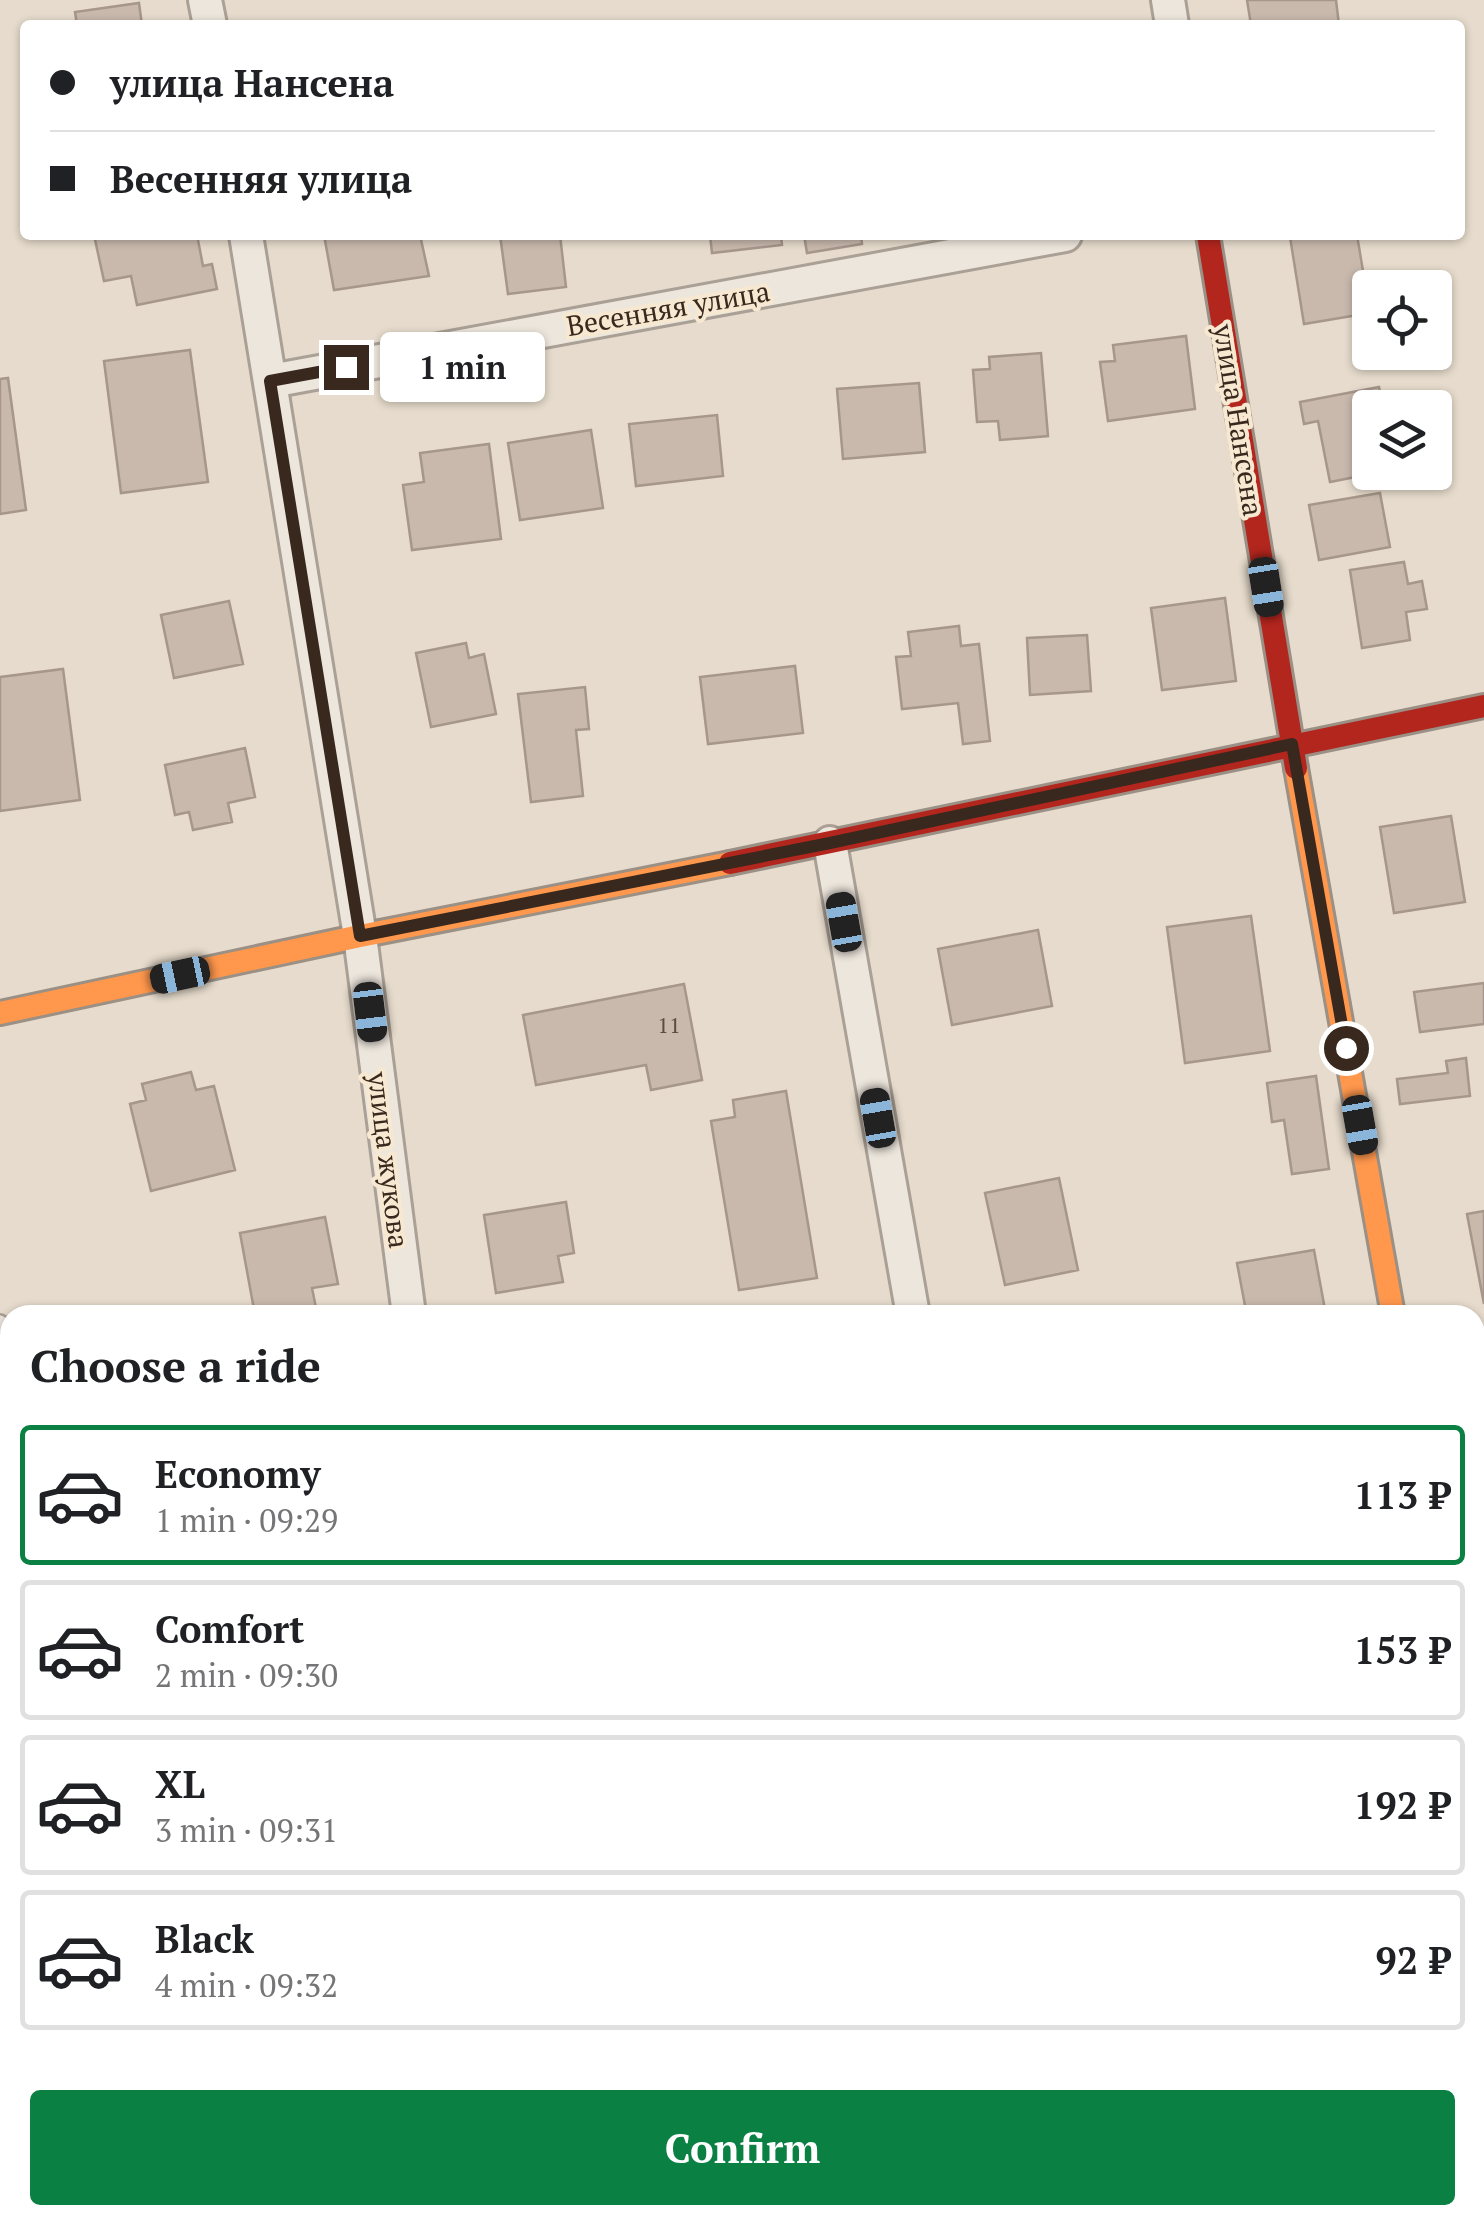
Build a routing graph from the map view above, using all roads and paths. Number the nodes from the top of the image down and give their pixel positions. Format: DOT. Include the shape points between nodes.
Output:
graph roads {
  1 [pos="247,240"];
  2 [pos="1038,240"];
  3 [pos="1209,240"];
  4 [pos="270,381"];
  5 [pos="1484,706"];
  6 [pos="1292,744"];
  7 [pos="830,843"];
  8 [pos="360,936"];
  9 [pos="0,1014"];
  10 [pos="408,1305"];
  11 [pos="911,1305"];
  12 [pos="1391,1305"];
  1 -- 4 [label="street, улица жукова"];
  2 -- 4 [label="street, Весенняя улица"];
  3 -- 6 [label="street, улица Нансена"];
  4 -- 8 [label="street, улица жукова"];
  5 -- 6 [label="street"];
  6 -- 7 [label="street"];
  6 -- 12 [label="street, улица Нансена"];
  7 -- 8 [label="street"];
  7 -- 11 [label="street"];
  8 -- 9 [label="street"];
  8 -- 10 [label="street, улица жукова"];
}
